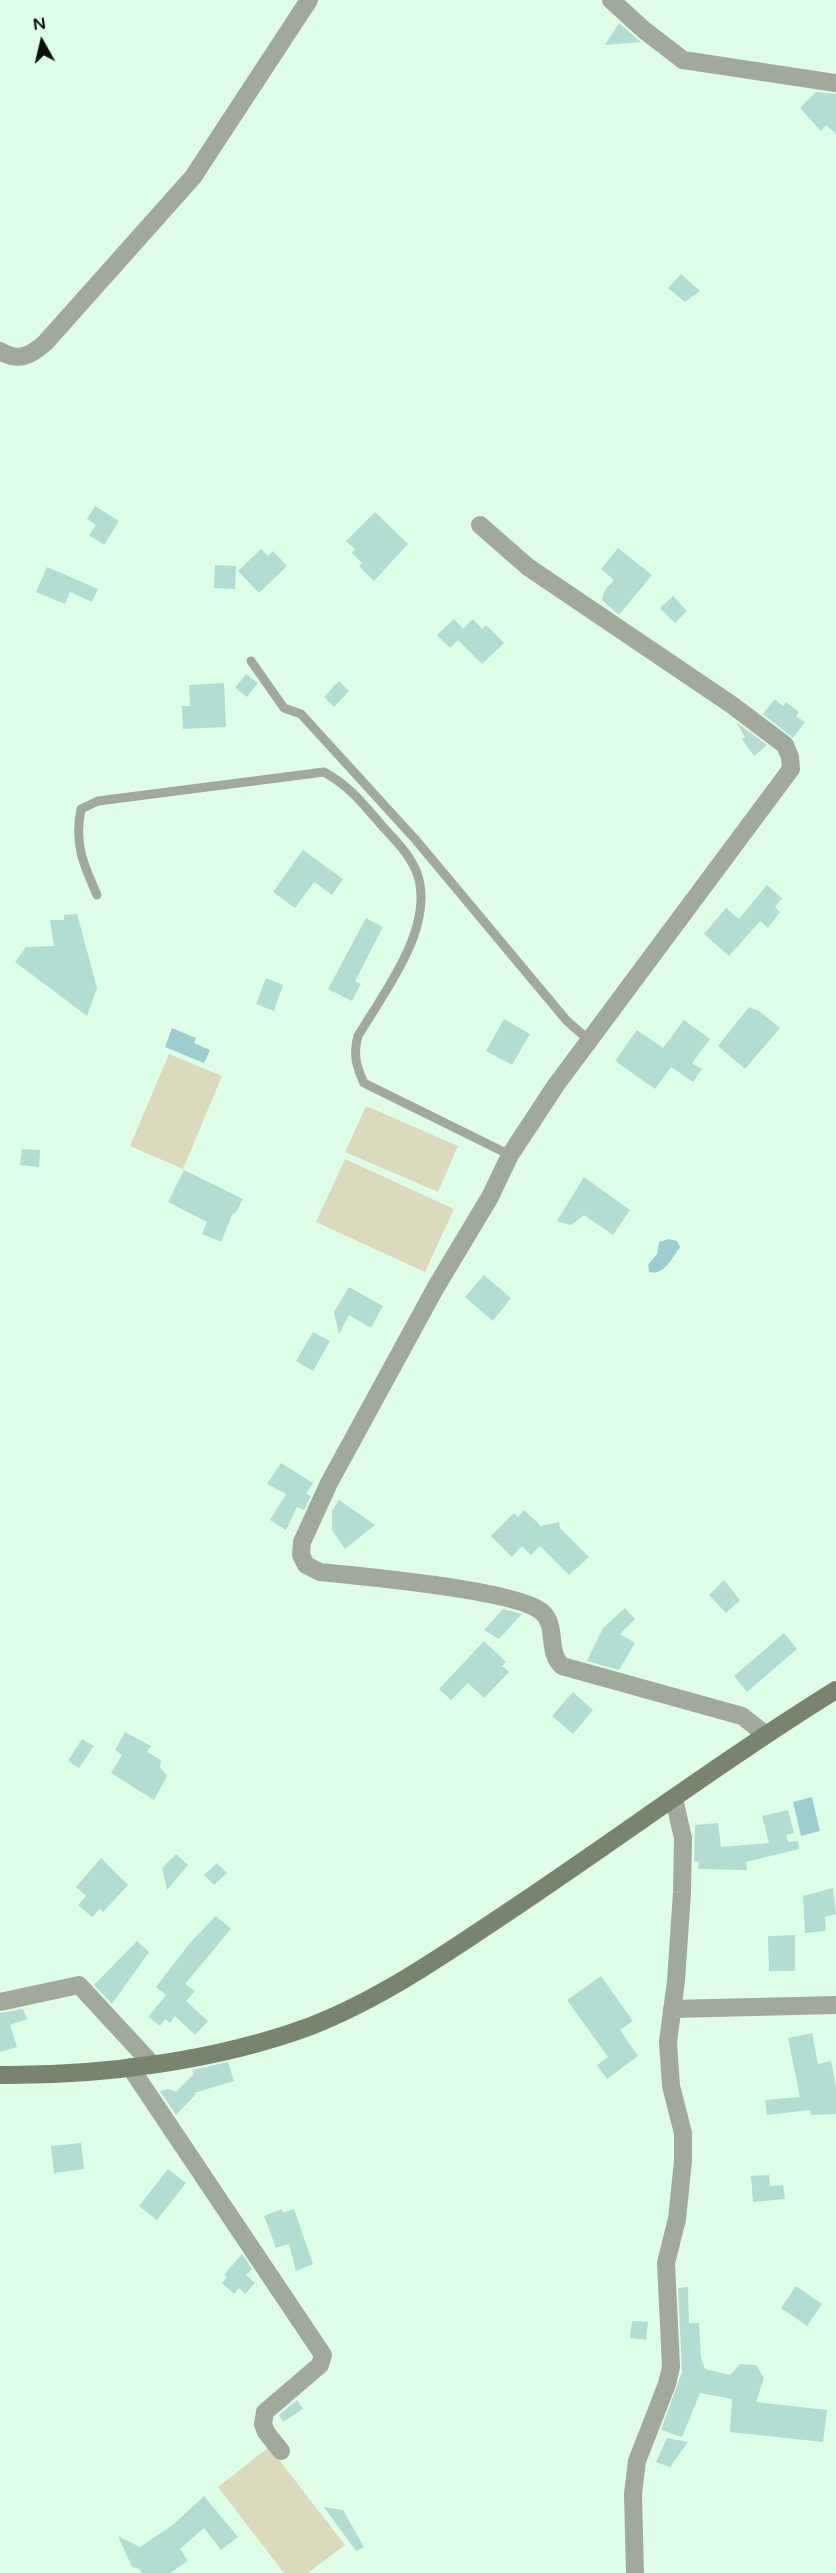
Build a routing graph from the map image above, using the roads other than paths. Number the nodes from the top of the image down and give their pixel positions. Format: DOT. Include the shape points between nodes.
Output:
graph roads {
  1 [pos="309,0"];
  2 [pos="611,0"];
  3 [pos="836,83"];
  4 [pos="0,351"];
  5 [pos="480,525"];
  6 [pos="251,661"];
  7 [pos="97,895"];
  8 [pos="590,1041"];
  9 [pos="510,1155"];
  10 [pos="836,1690"];
  11 [pos="765,1734"];
  12 [pos="674,1799"];
  13 [pos="0,2002"];
  14 [pos="836,2006"];
  15 [pos="672,2009"];
  16 [pos="152,2064"];
  17 [pos="130,2067"];
  18 [pos="0,2075"];
  19 [pos="281,2451"];
  20 [pos="635,2573"];
  1 -- 4 [label="street" via="193,177 45,343 32,354 16,358"];
  2 -- 3 [label="street" via="683,60"];
  5 -- 8 [label="street" via="528,567 732,705 785,745 790,757 791,769"];
  6 -- 8 [label="lane" via="284,708 301,714 337,752 567,1021"];
  7 -- 9 [label="lane" via="80,855 78,824 81,809 98,801 324,772 346,784 410,858 418,877 421,906 417,931 358,1036 354,1051 363,1083"];
  8 -- 9 [label="street"];
  9 -- 11 [label="street" via="329,1483 302,1542 301,1555 306,1565 320,1572 457,1588 532,1605 550,1624 552,1650 562,1666 742,1716"];
  10 -- 11 [label="main road"];
  11 -- 12 [label="main road"];
  12 -- 15 [label="street" via="683,1838"];
  12 -- 16 [label="main road" via="377,1996 312,2026 270,2039"];
  13 -- 16 [label="street" via="79,1985"];
  14 -- 15 [label="street"];
  15 -- 20 [label="street" via="668,2042 671,2085 683,2133 683,2161 677,2219 666,2263 671,2367 668,2384 636,2461"];
  16 -- 17 [label="main road"];
  17 -- 18 [label="main road"];
  17 -- 19 [label="street" via="323,2355 320,2366 265,2412 266,2432"];
}
